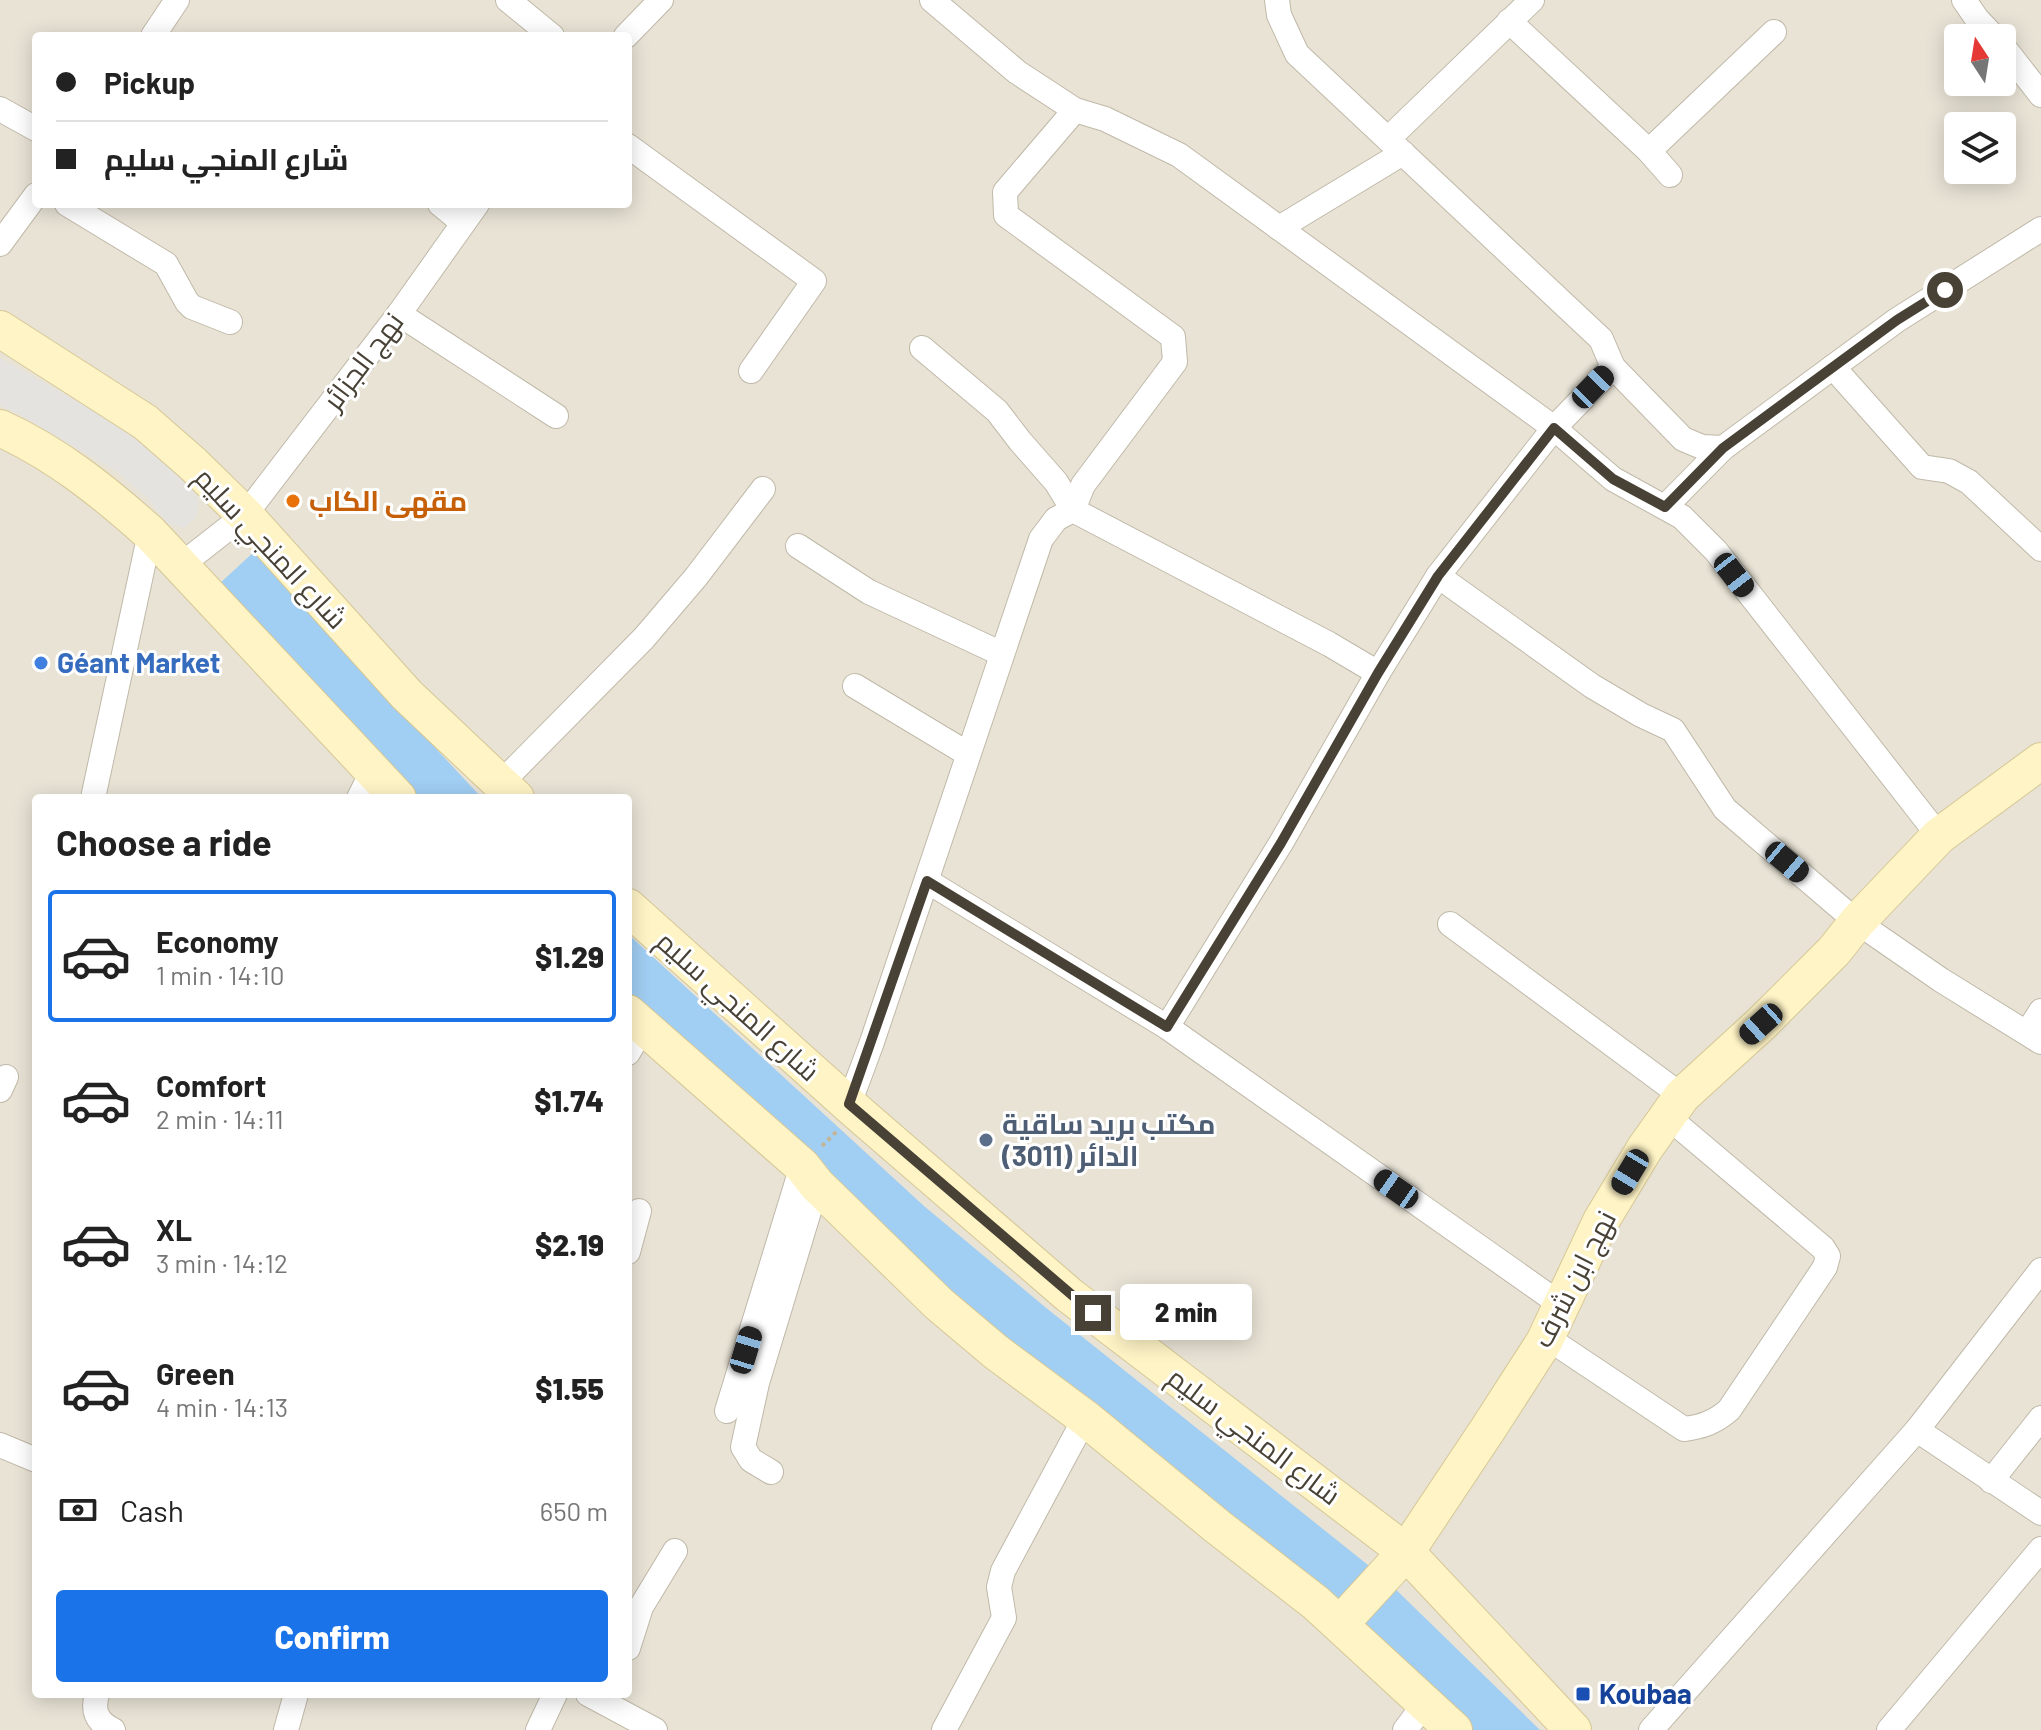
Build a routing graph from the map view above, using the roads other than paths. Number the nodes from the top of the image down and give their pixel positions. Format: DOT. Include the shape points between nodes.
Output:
graph roads {
  1 [pos="177,0"];
  2 [pos="508,0"];
  3 [pos="661,0"];
  4 [pos="932,0"];
  5 [pos="1532,0"];
  6 [pos="1964,0"];
  7 [pos="1283,5"];
  8 [pos="1509,21"];
  9 [pos="1982,24"];
  10 [pos="165,32"];
  11 [pos="547,32"];
  12 [pos="630,32"];
  13 [pos="1774,32"];
  14 [pos="2016,63"];
  15 [pos="2041,95"];
  16 [pos="0,109"];
  17 [pos="1075,110"];
  18 [pos="32,127"];
  19 [pos="1396,146"];
  20 [pos="632,149"];
  21 [pos="1649,151"];
  22 [pos="1670,175"];
  23 [pos="32,200"];
  24 [pos="74,208"];
  25 [pos="470,214"];
  26 [pos="1279,228"];
  27 [pos="2041,229"];
  28 [pos="0,244"];
  29 [pos="399,314"];
  30 [pos="230,322"];
  31 [pos="0,329"];
  32 [pos="922,348"];
  33 [pos="1613,367"];
  34 [pos="1833,367"];
  35 [pos="751,371"];
  36 [pos="556,416"];
  37 [pos="0,428"];
  38 [pos="1554,428"];
  39 [pos="1723,448"];
  40 [pos="763,489"];
  41 [pos="1665,507"];
  42 [pos="1073,510"];
  43 [pos="245,515"];
  44 [pos="150,533"];
  45 [pos="798,546"];
  46 [pos="2041,549"];
  47 [pos="181,565"];
  48 [pos="1438,576"];
  49 [pos="1002,654"];
  50 [pos="1378,673"];
  51 [pos="855,686"];
  52 [pos="968,754"];
  53 [pos="2041,761"];
  54 [pos="365,785"];
  55 [pos="509,791"];
  56 [pos="94,794"];
  57 [pos="388,794"];
  58 [pos="1939,836"];
  59 [pos="927,881"];
  60 [pos="632,911"];
  61 [pos="1857,922"];
  62 [pos="1450,924"];
  63 [pos="2041,1011"];
  64 [pos="1167,1027"];
  65 [pos="633,1031"];
  66 [pos="2034,1037"];
  67 [pos="1675,1107"];
  68 [pos="845,1116"];
  69 [pos="811,1168"];
  70 [pos="639,1211"];
  71 [pos="632,1237"];
  72 [pos="2041,1270"];
  73 [pos="1560,1304"];
  74 [pos="1546,1337"];
  75 [pos="727,1411"];
  76 [pos="1085,1418"];
  77 [pos="2041,1418"];
  78 [pos="1917,1430"];
  79 [pos="0,1445"];
  80 [pos="32,1458"];
  81 [pos="771,1472"];
  82 [pos="1991,1481"];
  83 [pos="2041,1513"];
  84 [pos="2041,1549"];
  85 [pos="675,1551"];
  86 [pos="1399,1560"];
  87 [pos="1344,1620"];
  88 [pos="632,1635"];
  89 [pos="97,1698"];
  90 [pos="295,1698"];
  91 [pos="553,1698"];
  92 [pos="612,1700"];
  93 [pos="1416,1716"];
  94 [pos="113,1730"];
  95 [pos="286,1730"];
  96 [pos="538,1730"];
  97 [pos="655,1730"];
  98 [pos="944,1730"];
  99 [pos="1454,1730"];
  100 [pos="1573,1730"];
  101 [pos="1651,1730"];
  102 [pos="1889,1730"];
  1 -- 10 [label="street"];
  2 -- 11 [label="street"];
  3 -- 12 [label="street"];
  4 -- 17 [label="street" via="1017,72"];
  5 -- 8 [label="street"];
  6 -- 9 [label="street"];
  7 -- 19 [label="street" via="1297,54"];
  8 -- 19 [label="street"];
  8 -- 21 [label="street"];
  13 -- 21 [label="street"];
  14 -- 15 [label="street"];
  16 -- 18 [label="street"];
  17 -- 26 [label="street" via="1179,155"];
  17 -- 42 [label="street" via="1005,192 1006,215 1173,337 1175,362 1083,485"];
  19 -- 26 [label="street"];
  19 -- 33 [label="street" via="1601,339"];
  20 -- 35 [label="street" via="814,281"];
  21 -- 22 [label="street"];
  23 -- 28 [label="street"];
  24 -- 30 [label="street" via="166,264 192,307"];
  25 -- 29 [label="street, نهج الجزائر"];
  26 -- 38 [label="street"];
  27 -- 34 [label="street"];
  29 -- 36 [label="street"];
  29 -- 43 [label="street, نهج الجزائر"];
  31 -- 43 [label="main road, شارع المنجي سليم" via="145,422"];
  32 -- 42 [label="street" via="997,411"];
  33 -- 38 [label="street"];
  33 -- 39 [label="street" via="1683,439"];
  34 -- 39 [label="street"];
  34 -- 46 [label="street" via="1922,467 1949,471 1969,482"];
  37 -- 44 [label="main road" via="69,467"];
  38 -- 41 [label="street" via="1613,479"];
  38 -- 48 [label="street"];
  39 -- 41 [label="street"];
  40 -- 55 [label="street" via="696,577"];
  41 -- 58 [label="street" via="1716,551"];
  42 -- 49 [label="street" via="1056,519 1041,539"];
  42 -- 50 [label="street"];
  43 -- 47 [label="street, نهج الجزائر"];
  43 -- 55 [label="main road, شارع المنجي سليم" via="407,695"];
  44 -- 47 [label="main road"];
  44 -- 56 [label="street"];
  45 -- 49 [label="street" via="869,592"];
  47 -- 54 [label="main road"];
  48 -- 50 [label="street"];
  48 -- 61 [label="street" via="1592,686 1673,730 1725,809"];
  49 -- 52 [label="street"];
  50 -- 64 [label="street"];
  51 -- 52 [label="street"];
  52 -- 59 [label="street"];
  53 -- 58 [label="main road, نهج ابن شرف"];
  54 -- 57 [label="main road"];
  58 -- 61 [label="main road, نهج ابن شرف"];
  59 -- 64 [label="street"];
  59 -- 68 [label="street"];
  60 -- 68 [label="main road, شارع المنجي سليم"];
  61 -- 66 [label="street"];
  61 -- 67 [label="main road, نهج ابن شرف"];
  62 -- 67 [label="street"];
  63 -- 66 [label="street"];
  64 -- 73 [label="street"];
  65 -- 69 [label="main road"];
  67 -- 73 [label="main road, نهج ابن شرف" via="1601,1221"];
  67 -- 74 [label="street" via="1823,1248 1828,1256 1825,1267 1729,1410 1694,1428 1684,1429"];
  68 -- 86 [label="main road, شارع المنجي سليم"];
  69 -- 75 [label="street"];
  69 -- 76 [label="main road" via="939,1304"];
  69 -- 81 [label="street" via="743,1447 751,1460"];
  70 -- 71 [label="street"];
  72 -- 78 [label="street"];
  73 -- 74 [label="main road, نهج ابن شرف"];
  74 -- 86 [label="main road, نهج ابن شرف"];
  76 -- 87 [label="main road" via="1218,1527"];
  76 -- 98 [label="street" via="1003,1571 999,1587 1004,1618"];
  77 -- 82 [label="street"];
  78 -- 82 [label="street"];
  78 -- 101 [label="street"];
  79 -- 80 [label="street"];
  82 -- 83 [label="street"];
  84 -- 102 [label="street"];
  85 -- 88 [label="street" via="641,1607"];
  86 -- 87 [label="main road, نهج ابن شرف"];
  86 -- 100 [label="main road, شارع المنجي سليم"];
  87 -- 93 [label="main road"];
  89 -- 94 [label="street" via="99,1721"];
  90 -- 95 [label="street"];
  91 -- 96 [label="street"];
  92 -- 97 [label="street"];
  93 -- 99 [label="main road"];
}
